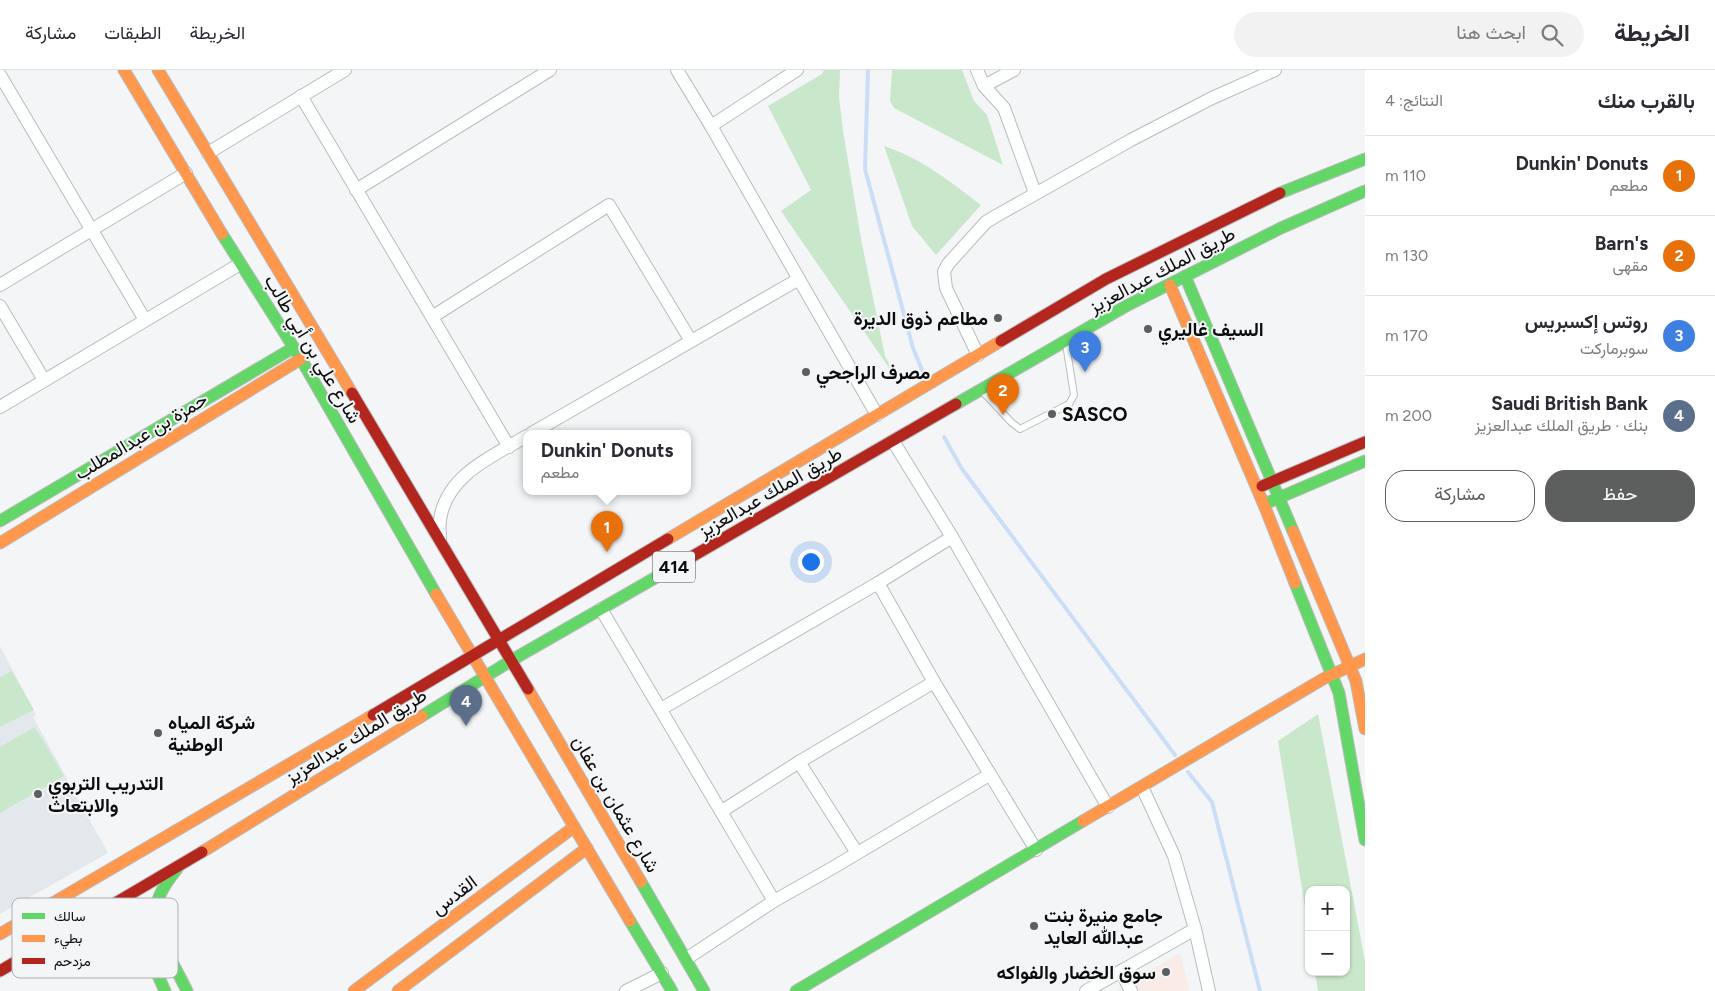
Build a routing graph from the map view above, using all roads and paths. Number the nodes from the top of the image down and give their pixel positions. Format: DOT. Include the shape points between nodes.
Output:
graph roads {
  1 [pos="124,70"];
  2 [pos="158,70"];
  3 [pos="345,70"];
  4 [pos="550,70"];
  5 [pos="677,70"];
  6 [pos="797,70"];
  7 [pos="977,70"];
  8 [pos="1014,70"];
  9 [pos="1275,70"];
  10 [pos="0,75"];
  11 [pos="984,86"];
  12 [pos="301,96"];
  13 [pos="711,126"];
  14 [pos="208,153"];
  15 [pos="1365,159"];
  16 [pos="186,173"];
  17 [pos="356,190"];
  18 [pos="1365,191"];
  19 [pos="1035,193"];
  20 [pos="92,230"];
  21 [pos="240,264"];
  22 [pos="1186,276"];
  23 [pos="799,279"];
  24 [pos="1170,284"];
  25 [pos="0,285"];
  26 [pos="0,306"];
  27 [pos="432,317"];
  28 [pos="145,320"];
  29 [pos="691,341"];
  30 [pos="1066,341"];
  31 [pos="293,348"];
  32 [pos="978,355"];
  33 [pos="301,359"];
  34 [pos="44,380"];
  35 [pos="982,390"];
  36 [pos="0,407"];
  37 [pos="877,415"];
  38 [pos="537,430"];
  39 [pos="523,438"];
  40 [pos="893,441"];
  41 [pos="1365,442"];
  42 [pos="509,447"];
  43 [pos="1365,461"];
  44 [pos="1272,481"];
  45 [pos="1257,488"];
  46 [pos="1279,498"];
  47 [pos="1264,504"];
  48 [pos="0,521"];
  49 [pos="952,538"];
  50 [pos="440,541"];
  51 [pos="0,543"];
  52 [pos="878,583"];
  53 [pos="601,609"];
  54 [pos="498,637"];
  55 [pos="470,652"];
  56 [pos="1365,659"];
  57 [pos="512,660"];
  58 [pos="1350,666"];
  59 [pos="1332,675"];
  60 [pos="485,677"];
  61 [pos="934,682"];
  62 [pos="661,710"];
  63 [pos="1365,729"];
  64 [pos="799,762"];
  65 [pos="990,775"];
  66 [pos="1142,787"];
  67 [pos="1108,807"];
  68 [pos="722,811"];
  69 [pos="574,827"];
  70 [pos="1365,840"];
  71 [pos="587,848"];
  72 [pos="1036,850"];
  73 [pos="856,853"];
  74 [pos="180,865"];
  75 [pos="60,898"];
  76 [pos="126,898"];
  77 [pos="159,898"];
  78 [pos="774,900"];
  79 [pos="12,927"];
  80 [pos="1195,929"];
  81 [pos="0,934"];
  82 [pos="686,959"];
  83 [pos="12,965"];
  84 [pos="1121,971"];
  85 [pos="0,972"];
  86 [pos="178,972"];
  87 [pos="662,974"];
  88 [pos="159,978"];
  89 [pos="165,991"];
  90 [pos="187,991"];
  91 [pos="354,991"];
  92 [pos="398,991"];
  93 [pos="626,991"];
  94 [pos="672,991"];
  95 [pos="704,991"];
  96 [pos="796,991"];
  97 [pos="1086,991"];
  98 [pos="1131,991"];
  99 [pos="1209,991"];
  1 -- 16 [label="main road, شارع علي بن أبي طالب"];
  2 -- 14 [label="main road, شارع علي بن أبي طالب"];
  3 -- 12 [label="street"];
  4 -- 17 [label="street"];
  5 -- 13 [label="street"];
  6 -- 13 [label="street"];
  7 -- 11 [label="street"];
  8 -- 11 [label="street"];
  9 -- 19 [label="street" via="1196,106"];
  10 -- 20 [label="street"];
  11 -- 19 [label="street" via="1004,108"];
  12 -- 14 [label="street"];
  12 -- 17 [label="street"];
  13 -- 23 [label="street"];
  14 -- 50 [label="main road, شارع علي بن أبي طالب"];
  15 -- 32 [label="main road, طريق الملك عبدالعزيز / 414" via="1270,197 1106,279"];
  16 -- 20 [label="street"];
  16 -- 21 [label="main road, شارع علي بن أبي طالب"];
  17 -- 27 [label="street"];
  18 -- 22 [label="main road, طريق الملك عبدالعزيز / 414" via="1281,228"];
  19 -- 32 [label="street" via="986,222 944,272 946,288"];
  20 -- 25 [label="street"];
  20 -- 28 [label="street"];
  21 -- 28 [label="street"];
  21 -- 31 [label="main road, شارع علي بن أبي طالب"];
  22 -- 24 [label="main road, طريق الملك عبدالعزيز / 414"];
  22 -- 44 [label="main road"];
  23 -- 29 [label="street"];
  23 -- 37 [label="street"];
  24 -- 30 [label="main road, طريق الملك عبدالعزيز / 414"];
  24 -- 45 [label="main road"];
  26 -- 34 [label="street"];
  27 -- 29 [label="street" via="609,205"];
  27 -- 42 [label="street"];
  28 -- 34 [label="street"];
  29 -- 38 [label="street"];
  30 -- 35 [label="main road, طريق الملك عبدالعزيز / 414"];
  30 -- 35 [label="lane" via="1074,396 1069,404 1020,428"];
  31 -- 33 [label="main road, شارع علي بن أبي طالب"];
  31 -- 48 [label="main road, حمزة بن عبدالمطلب"];
  32 -- 37 [label="main road, طريق الملك عبدالعزيز / 414"];
  33 -- 51 [label="main road, حمزة بن عبدالمطلب"];
  33 -- 55 [label="main road, شارع علي بن أبي طالب"];
  34 -- 36 [label="street"];
  35 -- 40 [label="main road, طريق الملك عبدالعزيز / 414"];
  37 -- 54 [label="main road, طريق الملك عبدالعزيز / 414"];
  39 -- 42 [label="street"];
  40 -- 49 [label="street"];
  40 -- 53 [label="main road, طريق الملك عبدالعزيز / 414"];
  41 -- 44 [label="main road"];
  42 -- 50 [label="street" via="466,474 452,490 440,520"];
  43 -- 46 [label="main road"];
  44 -- 45 [label="main road"];
  44 -- 46 [label="main road"];
  45 -- 47 [label="main road"];
  46 -- 47 [label="main road"];
  46 -- 58 [label="main road"];
  47 -- 59 [label="main road"];
  49 -- 52 [label="street"];
  49 -- 67 [label="street"];
  50 -- 54 [label="main road, شارع علي بن أبي طالب"];
  52 -- 61 [label="street"];
  52 -- 62 [label="street"];
  53 -- 57 [label="main road, طريق الملك عبدالعزيز / 414"];
  53 -- 62 [label="street"];
  54 -- 55 [label="main road, طريق الملك عبدالعزيز / 414"];
  54 -- 57 [label="main road, شارع عثمان بن عفان"];
  55 -- 60 [label="main road"];
  55 -- 75 [label="main road, طريق الملك عبدالعزيز / 414"];
  56 -- 58 [label="main road"];
  57 -- 60 [label="main road, طريق الملك عبدالعزيز / 414"];
  57 -- 82 [label="main road, شارع عثمان بن عفان"];
  58 -- 59 [label="main road"];
  58 -- 63 [label="main road"];
  59 -- 66 [label="main road"];
  59 -- 70 [label="main road" via="1339,693"];
  60 -- 69 [label="main road"];
  60 -- 74 [label="main road, طريق الملك عبدالعزيز / 414"];
  61 -- 64 [label="street"];
  61 -- 65 [label="street"];
  62 -- 68 [label="street"];
  64 -- 68 [label="street"];
  64 -- 73 [label="street"];
  65 -- 72 [label="street"];
  65 -- 73 [label="street"];
  66 -- 67 [label="main road"];
  66 -- 80 [label="street" via="1174,856"];
  67 -- 72 [label="main road"];
  68 -- 78 [label="street"];
  69 -- 71 [label="main road"];
  69 -- 91 [label="main road, القدس"];
  71 -- 87 [label="main road"];
  71 -- 92 [label="main road"];
  72 -- 96 [label="main road"];
  73 -- 78 [label="street"];
  74 -- 76 [label="main road, طريق الملك عبدالعزيز / 414"];
  74 -- 77 [label="main road" via="165,884"];
  78 -- 82 [label="street"];
  79 -- 81 [label="main road, طريق الملك عبدالعزيز / 414"];
  80 -- 84 [label="street"];
  80 -- 99 [label="street"];
  82 -- 95 [label="main road, شارع عثمان بن عفان"];
  83 -- 85 [label="main road, طريق الملك عبدالعزيز / 414"];
  84 -- 97 [label="street"];
  84 -- 98 [label="street"];
  86 -- 90 [label="main road"];
  87 -- 93 [label="street"];
  87 -- 94 [label="main road"];
  88 -- 89 [label="main road"];
}
